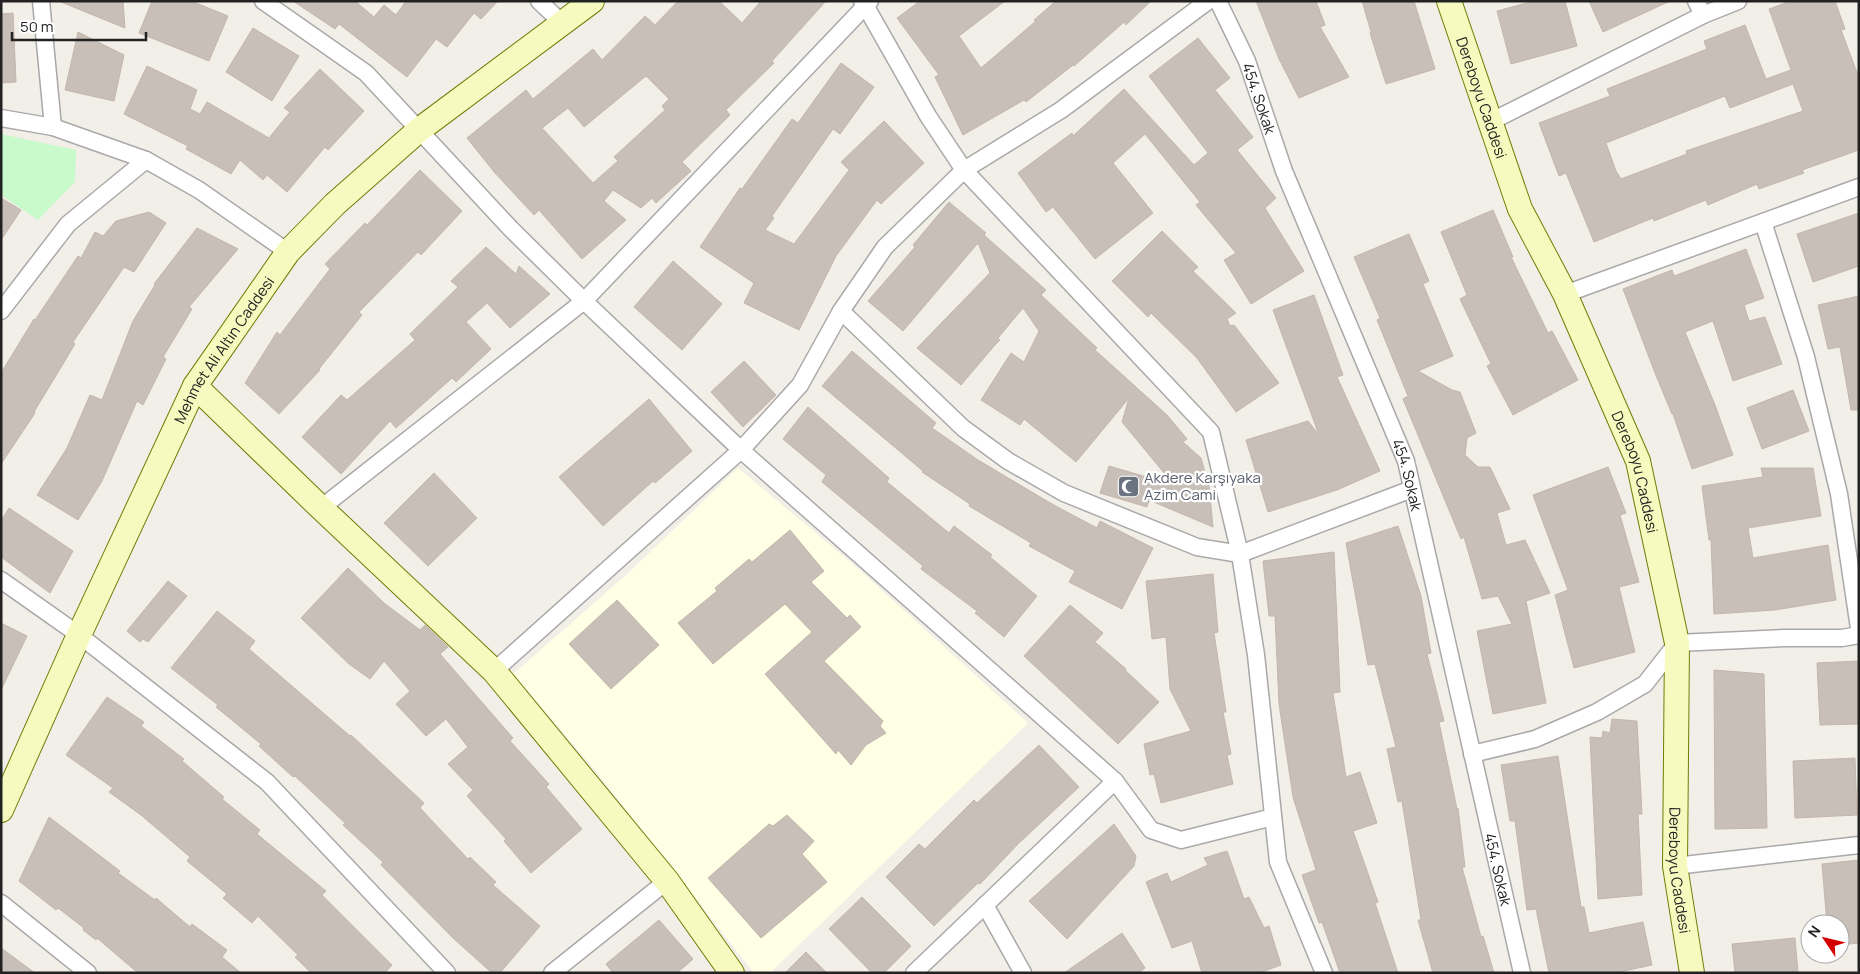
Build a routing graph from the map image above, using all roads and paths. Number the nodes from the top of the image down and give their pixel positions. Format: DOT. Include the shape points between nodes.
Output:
graph roads {
  1 [pos="41,1"];
  2 [pos="263,1"];
  3 [pos="539,1"];
  4 [pos="592,1"];
  5 [pos="1208,1"];
  6 [pos="1218,1"];
  7 [pos="1450,1"];
  8 [pos="1738,1"];
  9 [pos="866,2"];
  10 [pos="1700,8"];
  11 [pos="563,24"];
  12 [pos="1,118"];
  13 [pos="1490,122"];
  14 [pos="53,127"];
  15 [pos="419,130"];
  16 [pos="146,160"];
  17 [pos="964,170"];
  18 [pos="1859,187"];
  19 [pos="1763,222"];
  20 [pos="288,252"];
  21 [pos="1565,294"];
  22 [pos="584,301"];
  23 [pos="1,311"];
  24 [pos="841,311"];
  25 [pos="195,386"];
  26 [pos="741,450"];
  27 [pos="1412,490"];
  28 [pos="321,508"];
  29 [pos="1240,554"];
  30 [pos="1,580"];
  31 [pos="1859,628"];
  32 [pos="79,635"];
  33 [pos="1859,635"];
  34 [pos="1676,643"];
  35 [pos="494,670"];
  36 [pos="1472,754"];
  37 [pos="1115,781"];
  38 [pos="2,808"];
  39 [pos="1274,817"];
  40 [pos="1859,845"];
  41 [pos="1675,866"];
  42 [pos="667,881"];
  43 [pos="1,903"];
  44 [pos="985,905"];
  45 [pos="88,973"];
  46 [pos="446,973"];
  47 [pos="552,973"];
  48 [pos="732,973"];
  49 [pos="914,973"];
  50 [pos="1023,973"];
  51 [pos="1324,973"];
  52 [pos="1522,973"];
  53 [pos="1692,973"];
  1 -- 14 [label="street"];
  2 -- 15 [label="street" via="366,73"];
  3 -- 11 [label="street"];
  4 -- 11 [label="street, Mehmet Ali Altın Caddesi"];
  5 -- 17 [label="street" via="1061,110"];
  6 -- 27 [label="street, 454. Sokak" via="1247,61 1284,171 1406,461"];
  7 -- 13 [label="street, Dereboyu Caddesi"];
  8 -- 10 [label="street"];
  9 -- 17 [label="street" via="928,116"];
  9 -- 22 [label="street"];
  10 -- 13 [label="street"];
  11 -- 15 [label="street, Mehmet Ali Altın Caddesi"];
  12 -- 14 [label="street"];
  13 -- 21 [label="street, Dereboyu Caddesi" via="1520,209"];
  14 -- 16 [label="street"];
  15 -- 20 [label="street, Mehmet Ali Altın Caddesi" via="335,204"];
  15 -- 22 [label="street" via="511,229"];
  16 -- 20 [label="street" via="199,190"];
  16 -- 23 [label="street" via="68,224"];
  17 -- 24 [label="street" via="885,247"];
  17 -- 29 [label="street" via="1212,432"];
  18 -- 19 [label="street"];
  19 -- 21 [label="street"];
  19 -- 31 [label="street" via="1806,357 1839,494"];
  20 -- 25 [label="street, Mehmet Ali Altın Caddesi"];
  21 -- 34 [label="street, Dereboyu Caddesi" via="1638,461"];
  22 -- 26 [label="street"];
  22 -- 28 [label="street"];
  24 -- 26 [label="street" via="800,384"];
  24 -- 29 [label="street" via="963,428 1008,462 1064,493 1197,547"];
  25 -- 28 [label="street"];
  25 -- 32 [label="street, Mehmet Ali Altın Caddesi"];
  26 -- 35 [label="street"];
  26 -- 37 [label="street"];
  27 -- 29 [label="street"];
  27 -- 36 [label="street, 454. Sokak"];
  28 -- 35 [label="street"];
  29 -- 39 [label="street" via="1256,654"];
  30 -- 32 [label="street"];
  32 -- 38 [label="street, Mehmet Ali Altın Caddesi"];
  32 -- 46 [label="street" via="267,782"];
  33 -- 34 [label="street"];
  34 -- 36 [label="street" via="1645,684 1597,712 1535,739"];
  34 -- 41 [label="street, Dereboyu Caddesi"];
  35 -- 42 [label="street"];
  36 -- 52 [label="street, 454. Sokak"];
  37 -- 39 [label="street" via="1151,830 1181,840"];
  37 -- 44 [label="street"];
  39 -- 51 [label="street" via="1278,862"];
  40 -- 41 [label="street"];
  41 -- 53 [label="street, Dereboyu Caddesi"];
  42 -- 47 [label="street"];
  42 -- 48 [label="street"];
  43 -- 45 [label="street"];
  44 -- 49 [label="street"];
  44 -- 50 [label="street"];
}
